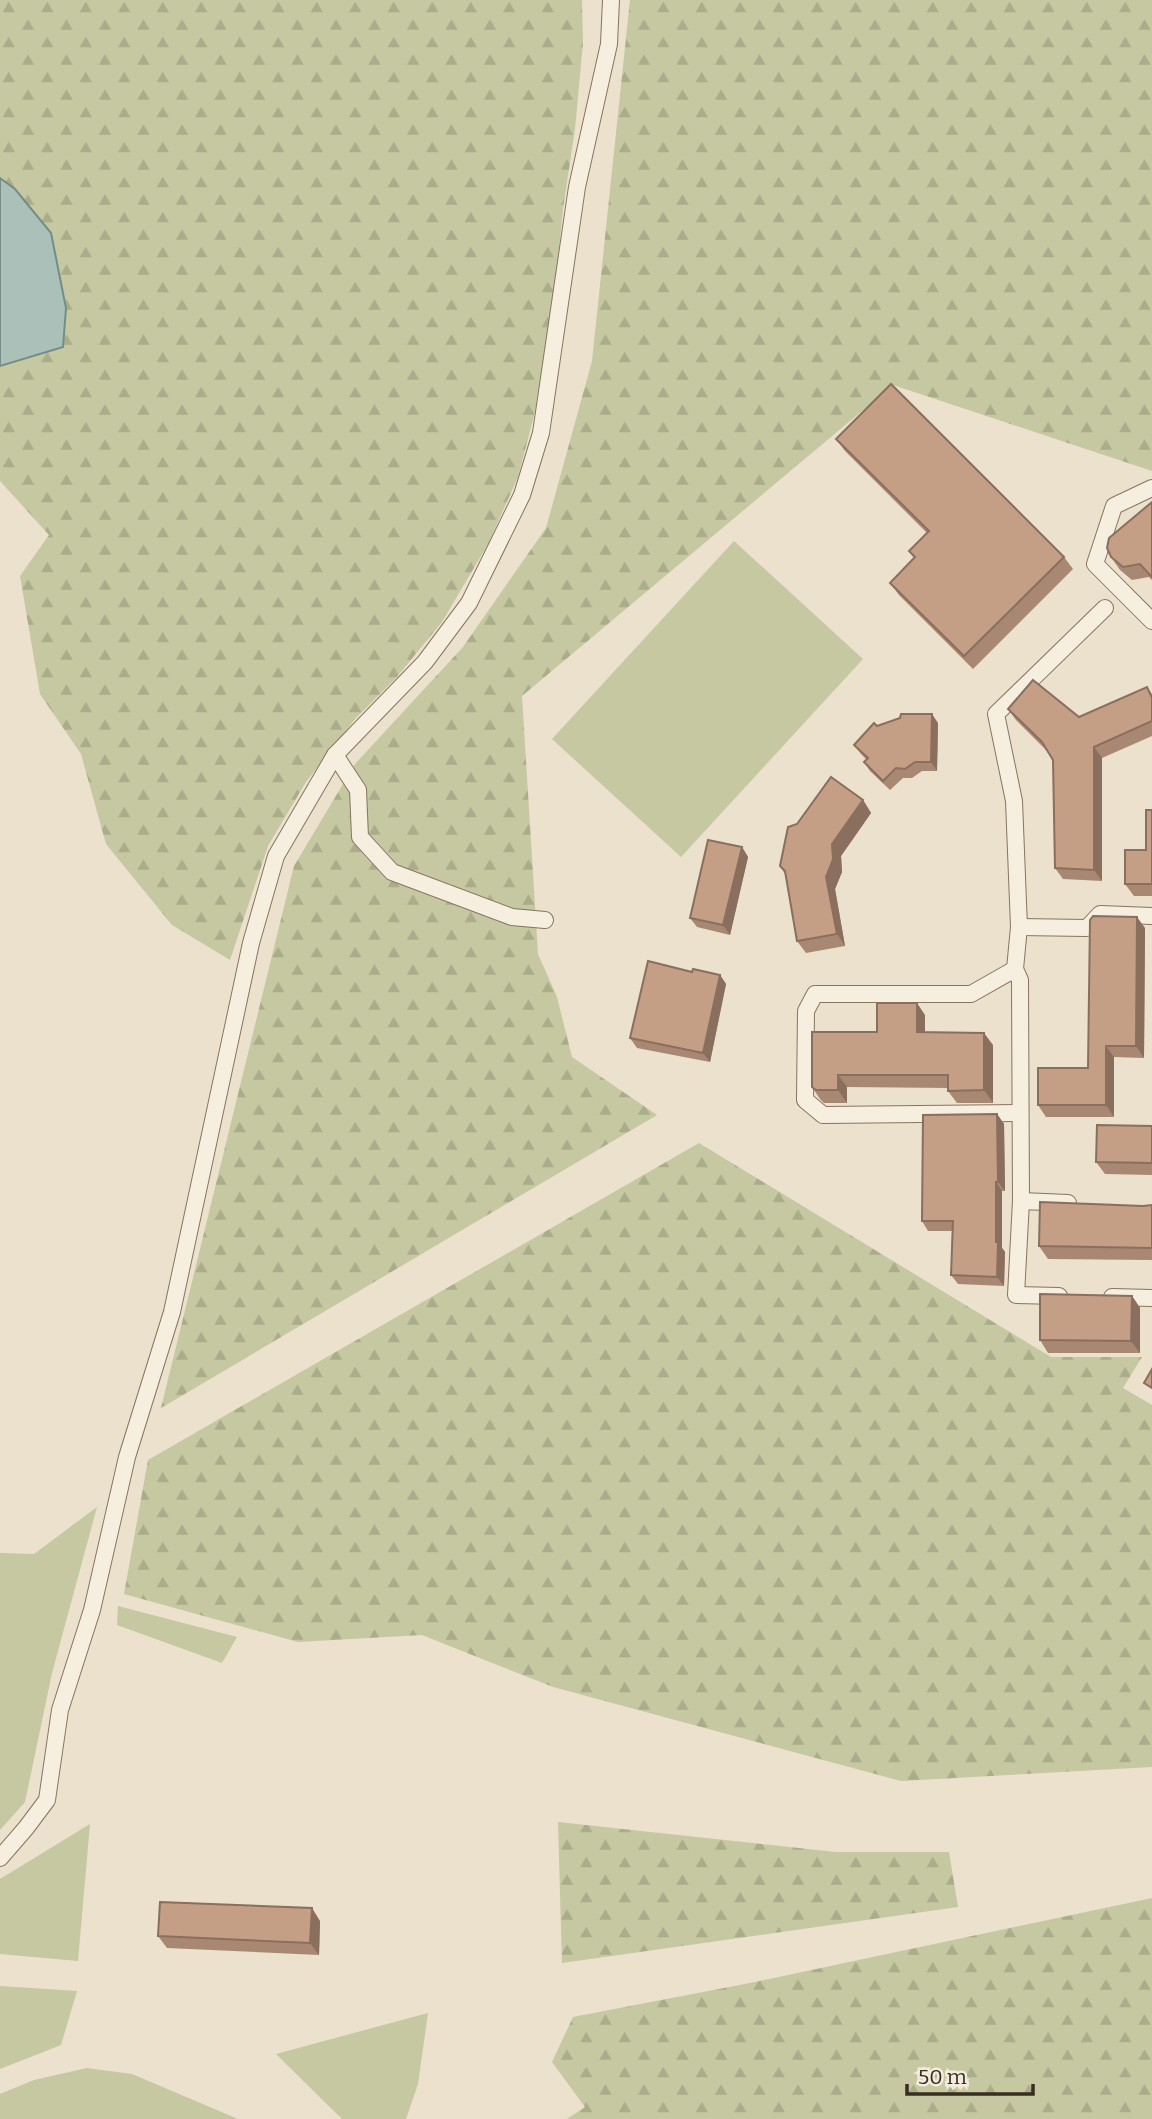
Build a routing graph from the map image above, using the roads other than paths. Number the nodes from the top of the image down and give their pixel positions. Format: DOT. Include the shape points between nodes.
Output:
graph roads {
  1 [pos="611,0"];
  2 [pos="1152,488"];
  3 [pos="1105,608"];
  4 [pos="1152,621"];
  5 [pos="335,755"];
  6 [pos="1152,916"];
  7 [pos="545,920"];
  8 [pos="1020,927"];
  9 [pos="1015,969"];
  10 [pos="1020,1113"];
  11 [pos="1021,1201"];
  12 [pos="1087,1204"];
  13 [pos="1070,1296"];
  14 [pos="1098,1297"];
  15 [pos="1152,1298"];
  16 [pos="0,1858"];
  1 -- 5 [label="street" via="609,44 577,187 541,433 522,495 469,603 425,662"];
  2 -- 4 [label="street" via="1114,506 1095,564"];
  3 -- 8 [label="street" via="996,714 1014,801"];
  5 -- 7 [label="street" via="358,790 360,837 391,872 512,917"];
  5 -- 16 [label="street" via="276,856 251,943 172,1312 127,1457 92,1610 60,1710 47,1800"];
  6 -- 8 [label="street" via="1100,914 1087,928"];
  8 -- 9 [label="street"];
  9 -- 10 [label="street" via="1020,980"];
  9 -- 10 [label="street" via="971,994 815,994 806,1012 805,1100 823,1115"];
  10 -- 11 [label="street"];
  11 -- 12 [label="street"];
  11 -- 13 [label="street" via="1016,1295"];
  14 -- 15 [label="street"];
}
